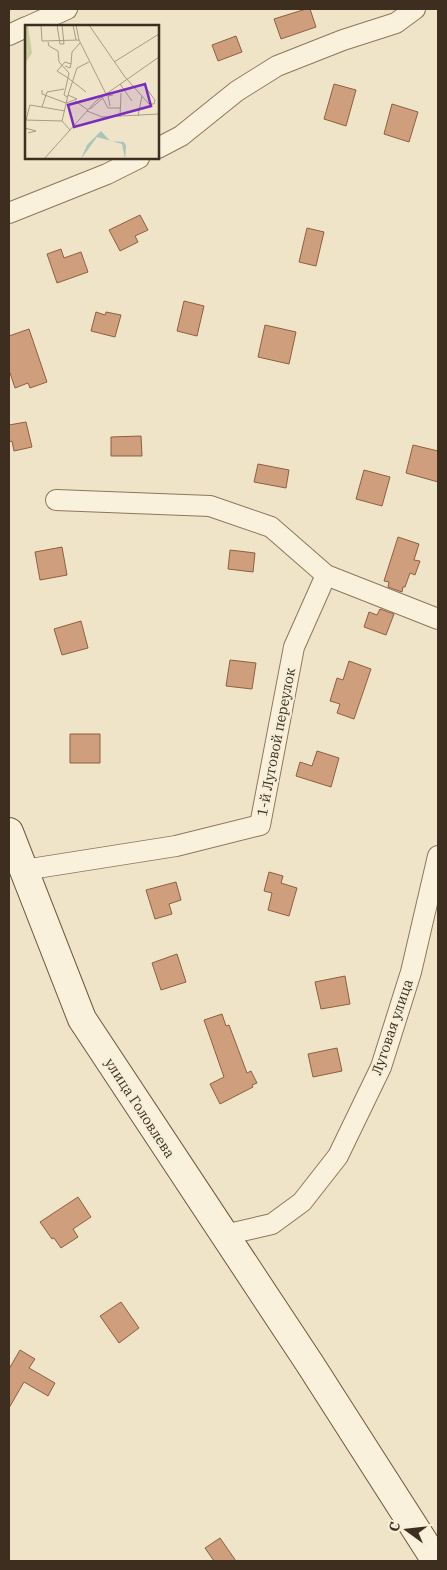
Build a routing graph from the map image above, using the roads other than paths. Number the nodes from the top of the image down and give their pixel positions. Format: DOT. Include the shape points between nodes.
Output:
graph roads {
  1 [pos="67,9"];
  2 [pos="415,9"];
  3 [pos="31,25"];
  4 [pos="25,28"];
  5 [pos="9,35"];
  6 [pos="159,147"];
  7 [pos="137,159"];
  8 [pos="9,213"];
  9 [pos="56,500"];
  10 [pos="326,575"];
  11 [pos="438,619"];
  12 [pos="9,832"];
  13 [pos="438,856"];
  14 [pos="24,870"];
  15 [pos="224,1235"];
  16 [pos="436,1561"];
  1 -- 3 [label="street"];
  2 -- 6 [label="street" via="396,23 277,66 237,91 181,136"];
  4 -- 5 [label="street"];
  7 -- 8 [label="street"];
  9 -- 10 [label="street" via="210,506 271,527"];
  10 -- 11 [label="street"];
  10 -- 14 [label="street, 1-й Луговой переулок" via="294,647 260,825 176,846"];
  12 -- 14 [label="main road, улица Головлева"];
  13 -- 15 [label="street, Луговая улица" via="411,972 381,1067 338,1156 302,1202 272,1224"];
  14 -- 15 [label="main road, улица Головлева" via="82,1019"];
  15 -- 16 [label="main road, улица Головлева"];
}
